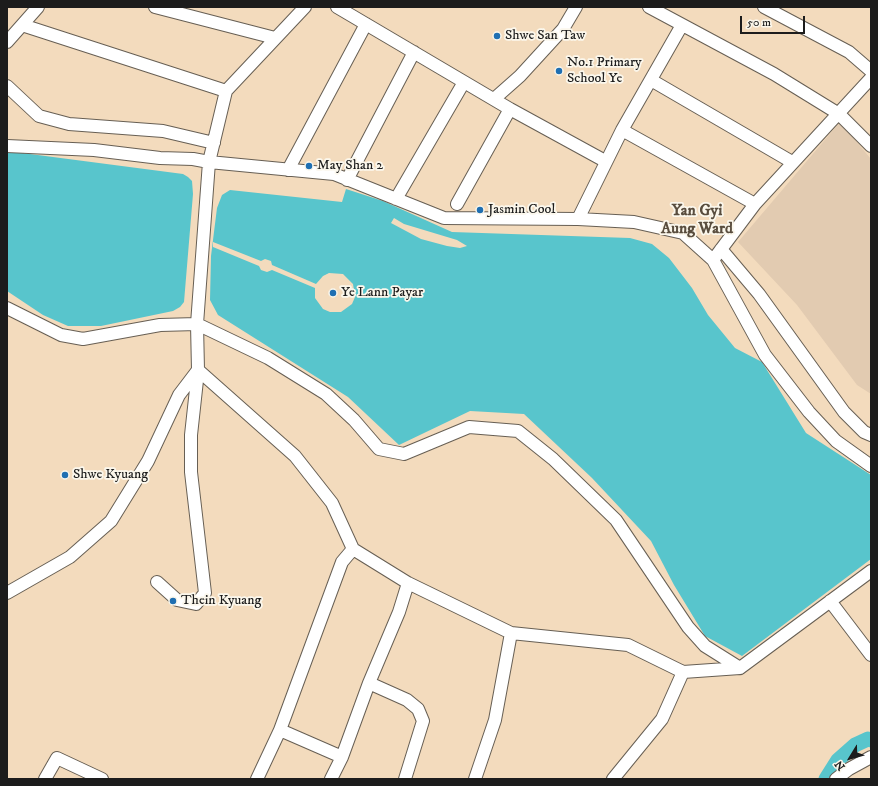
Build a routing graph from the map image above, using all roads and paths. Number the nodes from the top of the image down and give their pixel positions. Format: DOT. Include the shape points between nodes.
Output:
graph roads {
  1 [pos="38,7"];
  2 [pos="155,7"];
  3 [pos="305,7"];
  4 [pos="337,7"];
  5 [pos="576,7"];
  6 [pos="649,7"];
  7 [pos="764,7"];
  8 [pos="366,24"];
  9 [pos="22,25"];
  10 [pos="682,25"];
  11 [pos="275,38"];
  12 [pos="7,42"];
  13 [pos="414,52"];
  14 [pos="871,70"];
  15 [pos="871,78"];
  16 [pos="651,80"];
  17 [pos="464,82"];
  18 [pos="7,86"];
  19 [pos="226,91"];
  20 [pos="494,100"];
  21 [pos="510,109"];
  22 [pos="839,114"];
  23 [pos="622,130"];
  24 [pos="214,143"];
  25 [pos="7,146"];
  26 [pos="871,146"];
  27 [pos="605,161"];
  28 [pos="210,162"];
  29 [pos="792,162"];
  30 [pos="288,170"];
  31 [pos="347,180"];
  32 [pos="396,199"];
  33 [pos="457,204"];
  34 [pos="755,204"];
  35 [pos="578,218"];
  36 [pos="722,249"];
  37 [pos="712,260"];
  38 [pos="7,308"];
  39 [pos="197,324"];
  40 [pos="198,370"];
  41 [pos="871,436"];
  42 [pos="871,466"];
  43 [pos="353,549"];
  44 [pos="871,571"];
  45 [pos="157,582"];
  46 [pos="408,583"];
  47 [pos="7,593"];
  48 [pos="830,601"];
  49 [pos="511,633"];
  50 [pos="871,655"];
  51 [pos="740,668"];
  52 [pos="683,672"];
  53 [pos="369,683"];
  54 [pos="280,730"];
  55 [pos="342,757"];
  56 [pos="871,757"];
  57 [pos="46,779"];
  58 [pos="102,779"];
  59 [pos="257,779"];
  60 [pos="331,779"];
  61 [pos="405,779"];
  62 [pos="474,779"];
  63 [pos="613,779"];
  64 [pos="836,779"];
  1 -- 9 [label="street"];
  2 -- 11 [label="street"];
  3 -- 11 [label="street"];
  4 -- 8 [label="street"];
  5 -- 20 [label="street" via="557,35"];
  6 -- 10 [label="street"];
  7 -- 14 [label="street" via="849,52"];
  8 -- 13 [label="street"];
  8 -- 30 [label="street"];
  9 -- 12 [label="street"];
  9 -- 19 [label="street"];
  10 -- 16 [label="street"];
  10 -- 22 [label="street" via="774,74"];
  11 -- 19 [label="street"];
  13 -- 17 [label="street"];
  13 -- 31 [label="street"];
  15 -- 22 [label="street"];
  16 -- 23 [label="street"];
  16 -- 29 [label="street"];
  17 -- 20 [label="street"];
  17 -- 32 [label="street"];
  18 -- 24 [label="street" via="39,116 69,124 163,131"];
  19 -- 24 [label="street"];
  20 -- 21 [label="street"];
  21 -- 27 [label="street"];
  21 -- 33 [label="street"];
  22 -- 26 [label="street"];
  22 -- 29 [label="street"];
  23 -- 27 [label="street"];
  23 -- 34 [label="street"];
  24 -- 28 [label="street"];
  25 -- 28 [label="street" via="94,150"];
  27 -- 35 [label="street"];
  28 -- 30 [label="street"];
  28 -- 39 [label="street"];
  29 -- 34 [label="street"];
  30 -- 31 [label="street" via="334,174"];
  31 -- 32 [label="street"];
  32 -- 35 [label="street" via="444,218"];
  34 -- 36 [label="street"];
  35 -- 37 [label="street" via="634,222 683,233"];
  36 -- 37 [label="street"];
  36 -- 41 [label="street" via="759,294 844,412"];
  37 -- 42 [label="street" via="765,355 791,389 836,441"];
  38 -- 39 [label="street" via="61,335 82,339 160,325"];
  39 -- 40 [label="street"];
  39 -- 51 [label="street" via="268,358 326,394 354,420 379,449 404,454 469,427 518,431 553,459 616,520 688,627 705,646"];
  40 -- 43 [label="street" via="295,456 332,503"];
  40 -- 45 [label="street" via="191,435 191,472 205,593 196,604 178,600"];
  40 -- 47 [label="street" via="179,395 148,461 111,521 70,557"];
  43 -- 46 [label="street"];
  43 -- 54 [label="street" via="342,562"];
  44 -- 48 [label="street"];
  46 -- 49 [label="street"];
  46 -- 53 [label="street" via="399,612"];
  48 -- 50 [label="street"];
  48 -- 51 [label="street"];
  49 -- 52 [label="street" via="628,645"];
  49 -- 62 [label="street" via="496,720"];
  51 -- 52 [label="street"];
  52 -- 63 [label="street" via="662,719"];
  53 -- 55 [label="street"];
  53 -- 61 [label="street" via="407,700 418,709 424,721"];
  54 -- 55 [label="street"];
  54 -- 59 [label="street"];
  55 -- 60 [label="street"];
  56 -- 64 [label="street"];
  57 -- 58 [label="street" via="57,758"];
}
